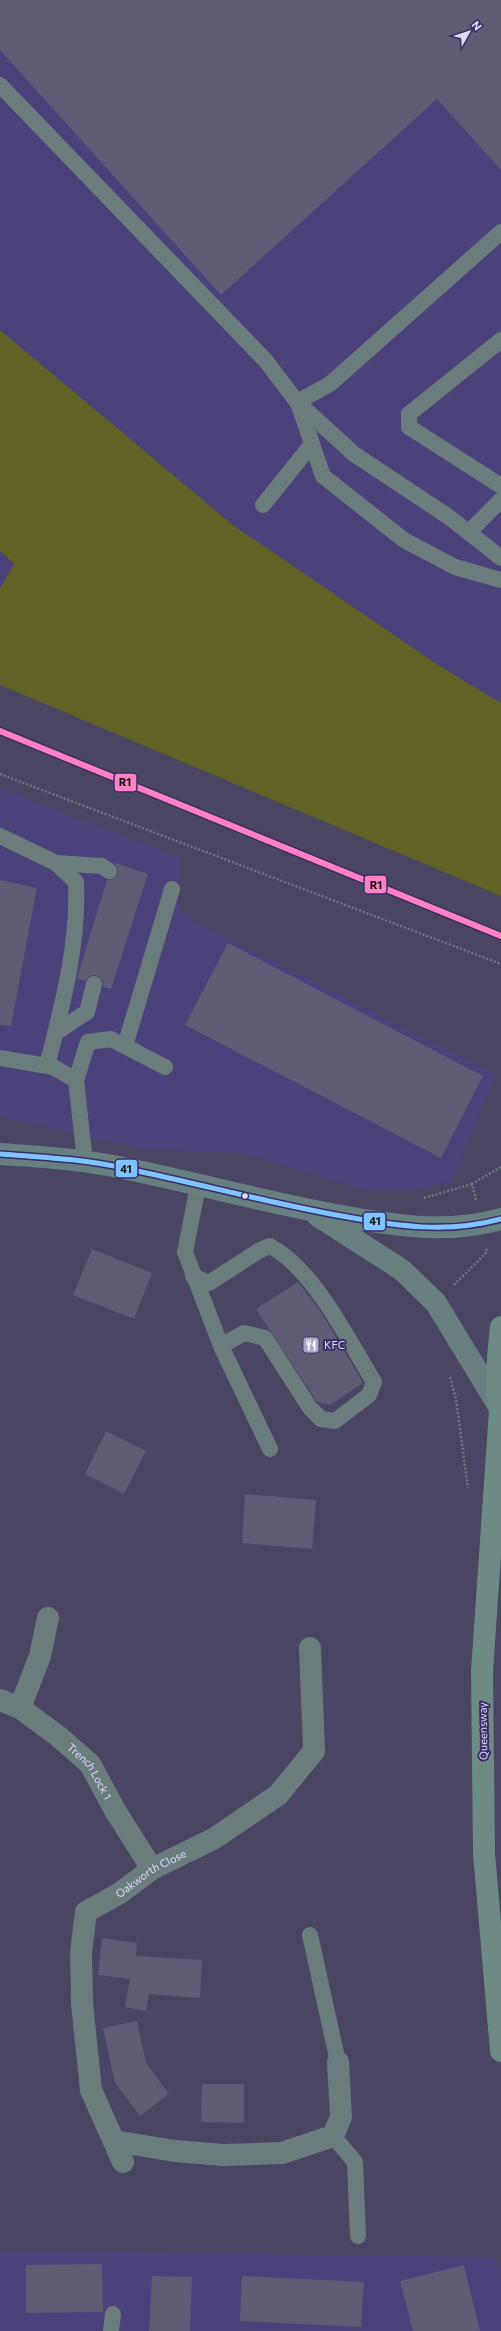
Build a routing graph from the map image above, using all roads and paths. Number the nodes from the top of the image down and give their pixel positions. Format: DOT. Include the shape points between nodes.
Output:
graph roads {
  1 [pos="0,85"];
  2 [pos="501,232"];
  3 [pos="501,340"];
  4 [pos="297,402"];
  5 [pos="312,444"];
  6 [pos="501,486"];
  7 [pos="501,500"];
  8 [pos="263,505"];
  9 [pos="469,532"];
  10 [pos="501,558"];
  11 [pos="501,580"];
  12 [pos="0,774"];
  13 [pos="0,836"];
  14 [pos="56,863"];
  15 [pos="110,871"];
  16 [pos="172,889"];
  17 [pos="501,964"];
  18 [pos="94,984"];
  19 [pos="55,1033"];
  20 [pos="125,1046"];
  21 [pos="0,1058"];
  22 [pos="47,1066"];
  23 [pos="165,1067"];
  24 [pos="76,1080"];
  25 [pos="0,1154"];
  26 [pos="85,1161"];
  27 [pos="472,1184"];
  28 [pos="198,1186"];
  29 [pos="424,1198"];
  30 [pos="308,1210"];
  31 [pos="501,1219"];
  32 [pos="193,1276"];
  33 [pos="501,1327"];
  34 [pos="221,1346"];
  35 [pos="500,1410"];
  36 [pos="270,1449"];
  37 [pos="48,1618"];
  38 [pos="310,1648"];
  39 [pos="0,1700"];
  40 [pos="20,1708"];
  41 [pos="152,1869"];
  42 [pos="310,1935"];
  43 [pos="501,2052"];
  44 [pos="338,2062"];
  45 [pos="333,2136"];
  46 [pos="114,2141"];
  47 [pos="123,2162"];
  48 [pos="358,2236"];
  49 [pos="113,2314"];
  50 [pos="111,2331"];
  1 -- 4 [label="lane" via="266,361"];
  2 -- 4 [label="lane" via="330,384"];
  3 -- 6 [label="lane" via="409,414 409,428"];
  4 -- 5 [label="lane"];
  4 -- 9 [label="lane" via="354,454"];
  5 -- 8 [label="lane"];
  5 -- 11 [label="lane" via="323,476 404,540 455,567"];
  7 -- 9 [label="lane"];
  9 -- 10 [label="lane"];
  12 -- 17 [label="path"];
  13 -- 14 [label="lane"];
  14 -- 15 [label="lane" via="102,866"];
  14 -- 19 [label="lane" via="76,882 78,912 67,984"];
  16 -- 20 [label="lane"];
  18 -- 19 [label="lane" via="87,1012"];
  19 -- 22 [label="lane"];
  20 -- 23 [label="lane"];
  20 -- 24 [label="lane" via="111,1039 88,1042"];
  21 -- 22 [label="lane"];
  22 -- 24 [label="lane"];
  24 -- 26 [label="lane"];
  25 -- 26 [label="street"];
  26 -- 28 [label="street"];
  27 -- 29 [label="path"];
  28 -- 30 [label="street"];
  28 -- 32 [label="lane" via="185,1252"];
  30 -- 31 [label="street" via="404,1227 458,1227"];
  30 -- 35 [label="street" via="402,1270 436,1303"];
  32 -- 34 [label="lane"];
  32 -- 34 [label="lane" via="209,1283 260,1250 270,1246 277,1250 304,1273 374,1382 370,1395 335,1421 320,1419 310,1408 265,1338 244,1333"];
  33 -- 35 [label="highway, Queensway" via="498,1362"];
  34 -- 36 [label="lane"];
  35 -- 43 [label="highway, Queensway" via="482,1671 484,1853"];
  37 -- 40 [label="street" via="40,1656"];
  38 -- 41 [label="street, Oakworth Close" via="314,1751 278,1795 215,1838"];
  39 -- 40 [label="street, Trench Lock 1"];
  40 -- 41 [label="street, Trench Lock 1" via="90,1764 116,1812"];
  41 -- 46 [label="street, Oakworth Close" via="120,1893 86,1912 81,1952 82,2003 91,2090"];
  42 -- 44 [label="lane"];
  44 -- 45 [label="street" via="341,2117"];
  45 -- 46 [label="street" via="282,2153 223,2155 175,2151"];
  45 -- 48 [label="lane" via="356,2162"];
  46 -- 47 [label="street, Oakworth Close"];
  49 -- 50 [label="lane"];
}
